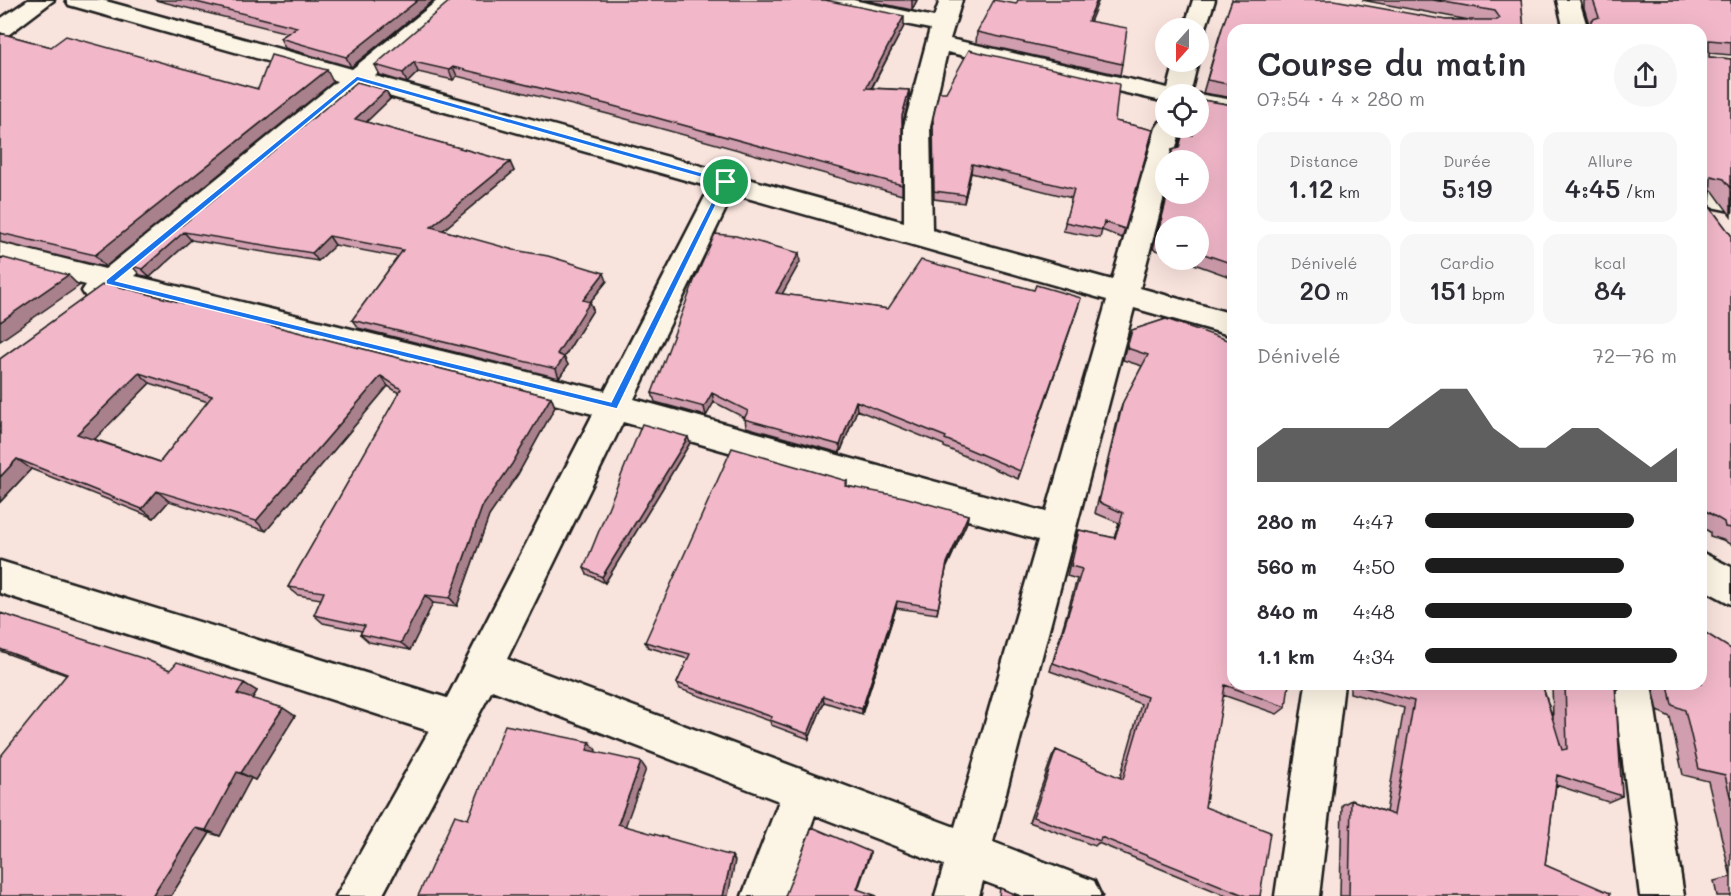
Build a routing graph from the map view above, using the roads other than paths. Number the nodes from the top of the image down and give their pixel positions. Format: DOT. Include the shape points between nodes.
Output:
graph roads {
  1 [pos="43,0"];
  2 [pos="77,0"];
  3 [pos="452,0"];
  4 [pos="820,0"];
  5 [pos="951,0"];
  6 [pos="1204,0"];
  7 [pos="1568,0"];
  8 [pos="1199,18"];
  9 [pos="1574,24"];
  10 [pos="0,30"];
  11 [pos="939,34"];
  12 [pos="357,78"];
  13 [pos="1155,92"];
  14 [pos="1209,104"];
  15 [pos="1227,107"];
  16 [pos="1166,138"];
  17 [pos="726,182"];
  18 [pos="1707,202"];
  19 [pos="1725,212"];
  20 [pos="918,236"];
  21 [pos="0,254"];
  22 [pos="109,282"];
  23 [pos="1123,294"];
  24 [pos="73,308"];
  25 [pos="1227,323"];
  26 [pos="614,406"];
  27 [pos="1058,531"];
  28 [pos="1707,572"];
  29 [pos="0,577"];
  30 [pos="1731,586"];
  31 [pos="483,668"];
  32 [pos="1324,690"];
  33 [pos="1633,690"];
  34 [pos="457,720"];
  35 [pos="804,790"];
  36 [pos="968,853"];
  37 [pos="358,896"];
  38 [pos="764,896"];
  39 [pos="957,896"];
  40 [pos="1079,896"];
  41 [pos="1297,896"];
  42 [pos="1662,896"];
  1 -- 10 [label="street"];
  2 -- 12 [label="street"];
  3 -- 12 [label="street"];
  4 -- 11 [label="street"];
  5 -- 11 [label="street"];
  6 -- 8 [label="street"];
  7 -- 9 [label="street"];
  11 -- 13 [label="street"];
  11 -- 20 [label="street" via="917,126"];
  12 -- 17 [label="street"];
  12 -- 22 [label="street"];
  14 -- 15 [label="street"];
  16 -- 23 [label="street"];
  17 -- 20 [label="street"];
  17 -- 26 [label="street"];
  18 -- 19 [label="street"];
  20 -- 23 [label="street"];
  21 -- 22 [label="street"];
  22 -- 24 [label="street"];
  22 -- 26 [label="street"];
  23 -- 25 [label="street"];
  23 -- 27 [label="street"];
  26 -- 27 [label="street"];
  26 -- 31 [label="street"];
  27 -- 36 [label="street"];
  28 -- 30 [label="street"];
  29 -- 34 [label="street"];
  31 -- 34 [label="street"];
  31 -- 35 [label="street"];
  32 -- 41 [label="street"];
  33 -- 42 [label="street"];
  34 -- 37 [label="street"];
  35 -- 36 [label="street"];
  35 -- 38 [label="street"];
  36 -- 39 [label="street"];
  36 -- 40 [label="street"];
}
